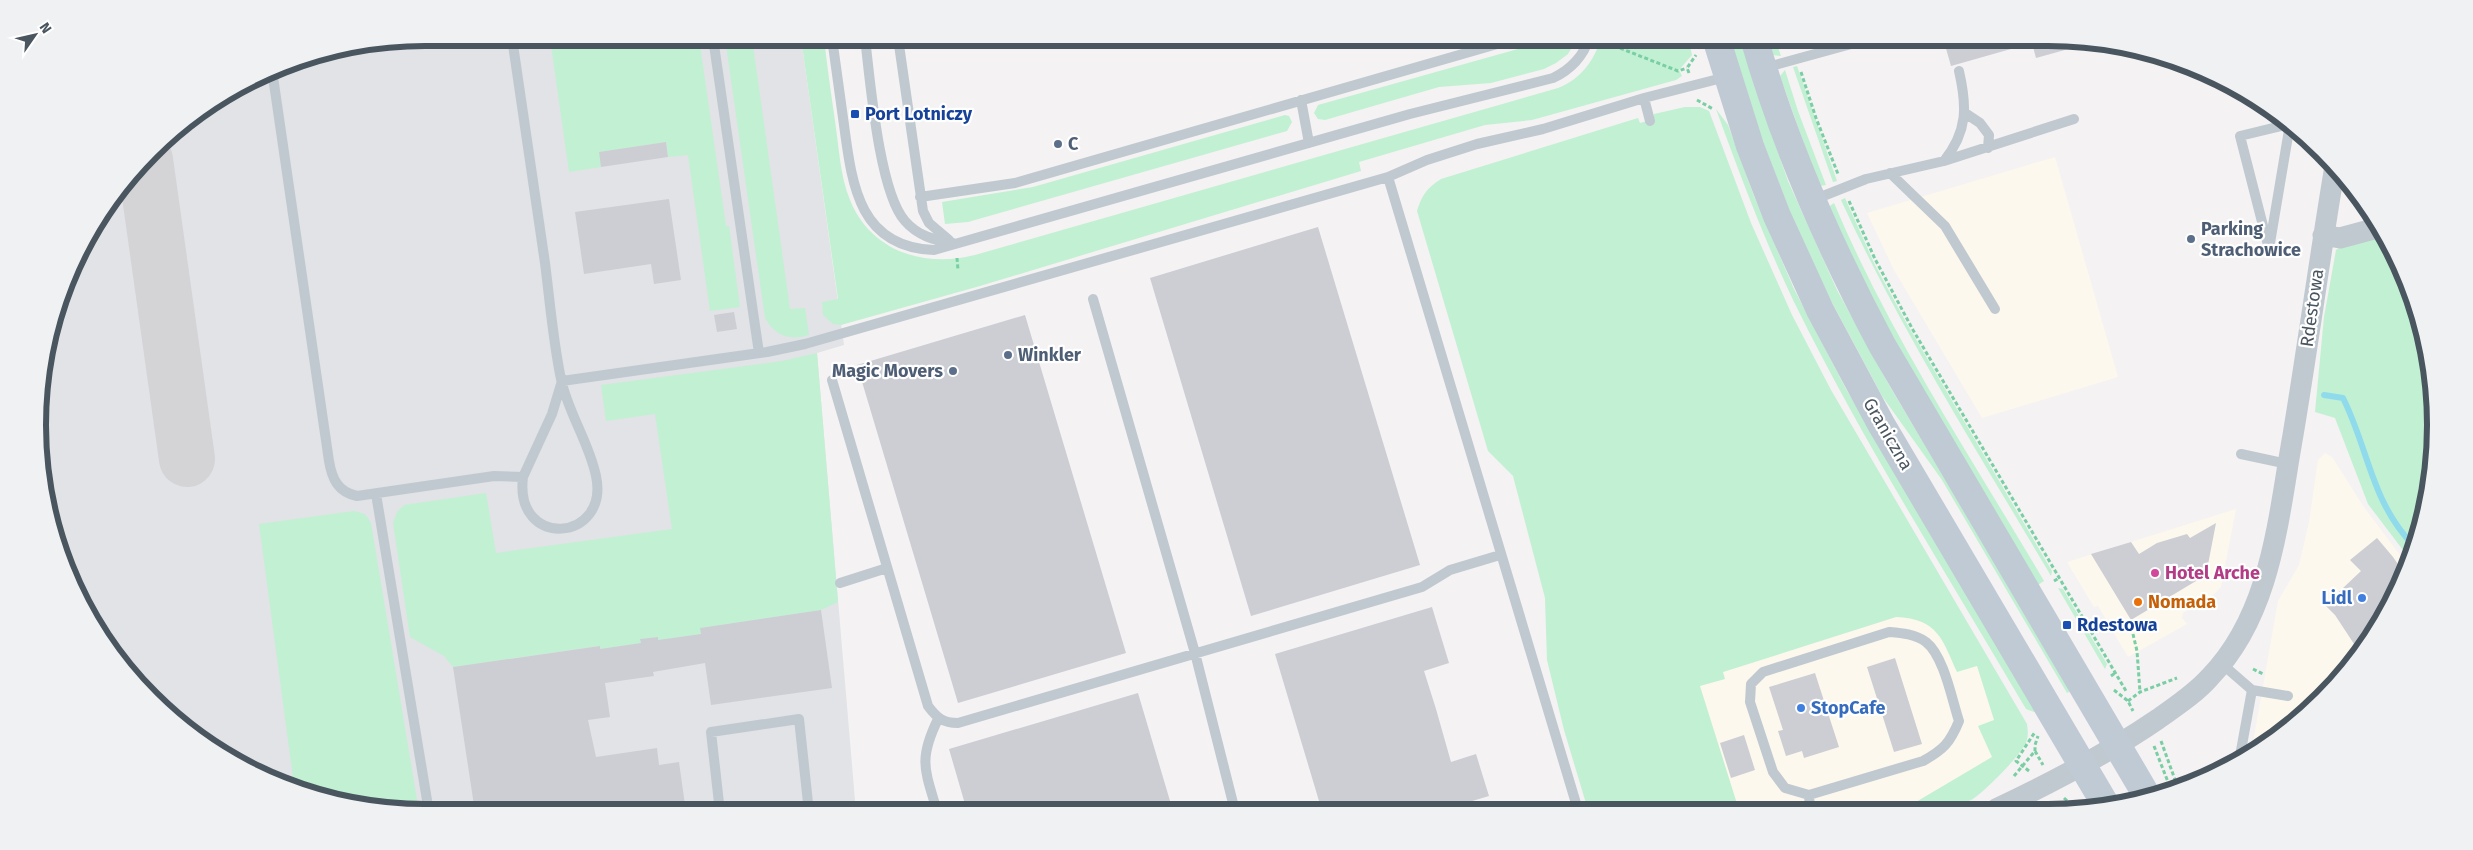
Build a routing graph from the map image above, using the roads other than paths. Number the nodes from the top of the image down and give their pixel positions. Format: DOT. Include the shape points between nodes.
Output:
graph roads {
  1 [pos="513,46"];
  2 [pos="714,46"];
  3 [pos="833,46"];
  4 [pos="865,46"];
  5 [pos="899,46"];
  6 [pos="1490,46"];
  7 [pos="1585,46"];
  8 [pos="1718,46"];
  9 [pos="1756,46"];
  10 [pos="1844,46"];
  11 [pos="1763,69"];
  12 [pos="1959,71"];
  13 [pos="1727,77"];
  14 [pos="273,78"];
  15 [pos="1644,98"];
  16 [pos="1301,100"];
  17 [pos="1966,113"];
  18 [pos="2074,119"];
  19 [pos="1650,121"];
  20 [pos="2281,126"];
  21 [pos="2289,133"];
  22 [pos="1308,143"];
  23 [pos="1988,148"];
  24 [pos="1944,162"];
  25 [pos="1890,173"];
  26 [pos="2334,176"];
  27 [pos="1388,177"];
  28 [pos="920,197"];
  29 [pos="1811,201"];
  30 [pos="2372,230"];
  31 [pos="2323,235"];
  32 [pos="954,243"];
  33 [pos="1093,299"];
  34 [pos="1995,309"];
  35 [pos="759,353"];
  36 [pos="832,380"];
  37 [pos="562,381"];
  38 [pos="2241,454"];
  39 [pos="2288,464"];
  40 [pos="524,477"];
  41 [pos="376,494"];
  42 [pos="1500,555"];
  43 [pos="887,568"];
  44 [pos="840,583"];
  45 [pos="1195,653"];
  46 [pos="2222,664"];
  47 [pos="2252,690"];
  48 [pos="2288,696"];
  49 [pos="938,719"];
  50 [pos="2117,745"];
  51 [pos="2241,751"];
  52 [pos="2082,764"];
  53 [pos="2156,788"];
  54 [pos="1809,795"];
  55 [pos="2103,800"];
  56 [pos="429,804"];
  57 [pos="719,804"];
  58 [pos="808,804"];
  59 [pos="935,804"];
  60 [pos="1233,804"];
  61 [pos="1576,804"];
  62 [pos="1810,804"];
  63 [pos="2006,804"];
  1 -- 37 [label="lane"];
  2 -- 35 [label="lane"];
  3 -- 32 [label="lane" via="850,174 862,206 874,224 901,244 918,250 934,250"];
  4 -- 32 [label="lane" via="879,141 896,208 918,233"];
  5 -- 28 [label="lane"];
  6 -- 16 [label="lane"];
  7 -- 22 [label="lane" via="1573,65 1553,78"];
  8 -- 13 [label="main road, Graniczna"];
  9 -- 11 [label="main road"];
  10 -- 11 [label="lane"];
  11 -- 29 [label="main road"];
  12 -- 17 [label="lane"];
  13 -- 15 [label="lane"];
  13 -- 52 [label="main road, Graniczna" via="1777,216 1824,318 1881,424"];
  14 -- 41 [label="lane" via="331,471 345,492 357,496"];
  15 -- 19 [label="lane"];
  15 -- 27 [label="lane" via="1543,129 1477,144"];
  16 -- 22 [label="lane"];
  16 -- 28 [label="lane" via="1015,183"];
  17 -- 23 [label="lane" via="1989,134"];
  17 -- 24 [label="lane" via="1956,147"];
  18 -- 23 [label="lane"];
  20 -- 21 [label="lane" via="2240,136 2269,250"];
  22 -- 32 [label="lane"];
  23 -- 24 [label="lane"];
  24 -- 25 [label="lane"];
  25 -- 29 [label="lane"];
  25 -- 34 [label="lane" via="1945,226"];
  26 -- 31 [label="street, Rdestowa"];
  27 -- 35 [label="lane" via="843,334"];
  27 -- 42 [label="lane"];
  28 -- 32 [label="lane" via="922,211 929,223"];
  29 -- 50 [label="main road" via="1845,277 1882,345"];
  30 -- 31 [label="street" via="2340,238"];
  31 -- 39 [label="street, Rdestowa"];
  33 -- 45 [label="lane"];
  35 -- 37 [label="lane"];
  36 -- 43 [label="lane"];
  37 -- 40 [label="lane" via="552,414"];
  37 -- 40 [label="lane" via="594,465 598,484 596,504 575,526 560,530 547,528 535,519 525,504"];
  38 -- 39 [label="lane"];
  39 -- 46 [label="street, Rdestowa" via="2262,588 2249,622"];
  40 -- 41 [label="lane" via="494,476"];
  41 -- 56 [label="lane"];
  42 -- 45 [label="lane" via="1450,570 1422,587"];
  42 -- 61 [label="lane"];
  43 -- 44 [label="lane"];
  43 -- 49 [label="lane" via="928,706"];
  45 -- 49 [label="lane" via="958,723"];
  45 -- 60 [label="lane"];
  46 -- 47 [label="lane"];
  46 -- 50 [label="street, Rdestowa" via="2186,699"];
  47 -- 48 [label="lane"];
  47 -- 51 [label="lane"];
  49 -- 59 [label="lane" via="924,750"];
  50 -- 52 [label="street, Rdestowa"];
  50 -- 53 [label="main road"];
  52 -- 55 [label="main road, Graniczna"];
  52 -- 63 [label="street, Rdestowa"];
  54 -- 54 [label="lane" via="1785,788 1773,772 1750,702 1751,684 1763,672 1888,632 1908,634 1926,642 1938,657 1959,721 1950,741 1923,761"];
  54 -- 62 [label="lane"];
  57 -- 58 [label="lane" via="711,732 799,719"];
}
